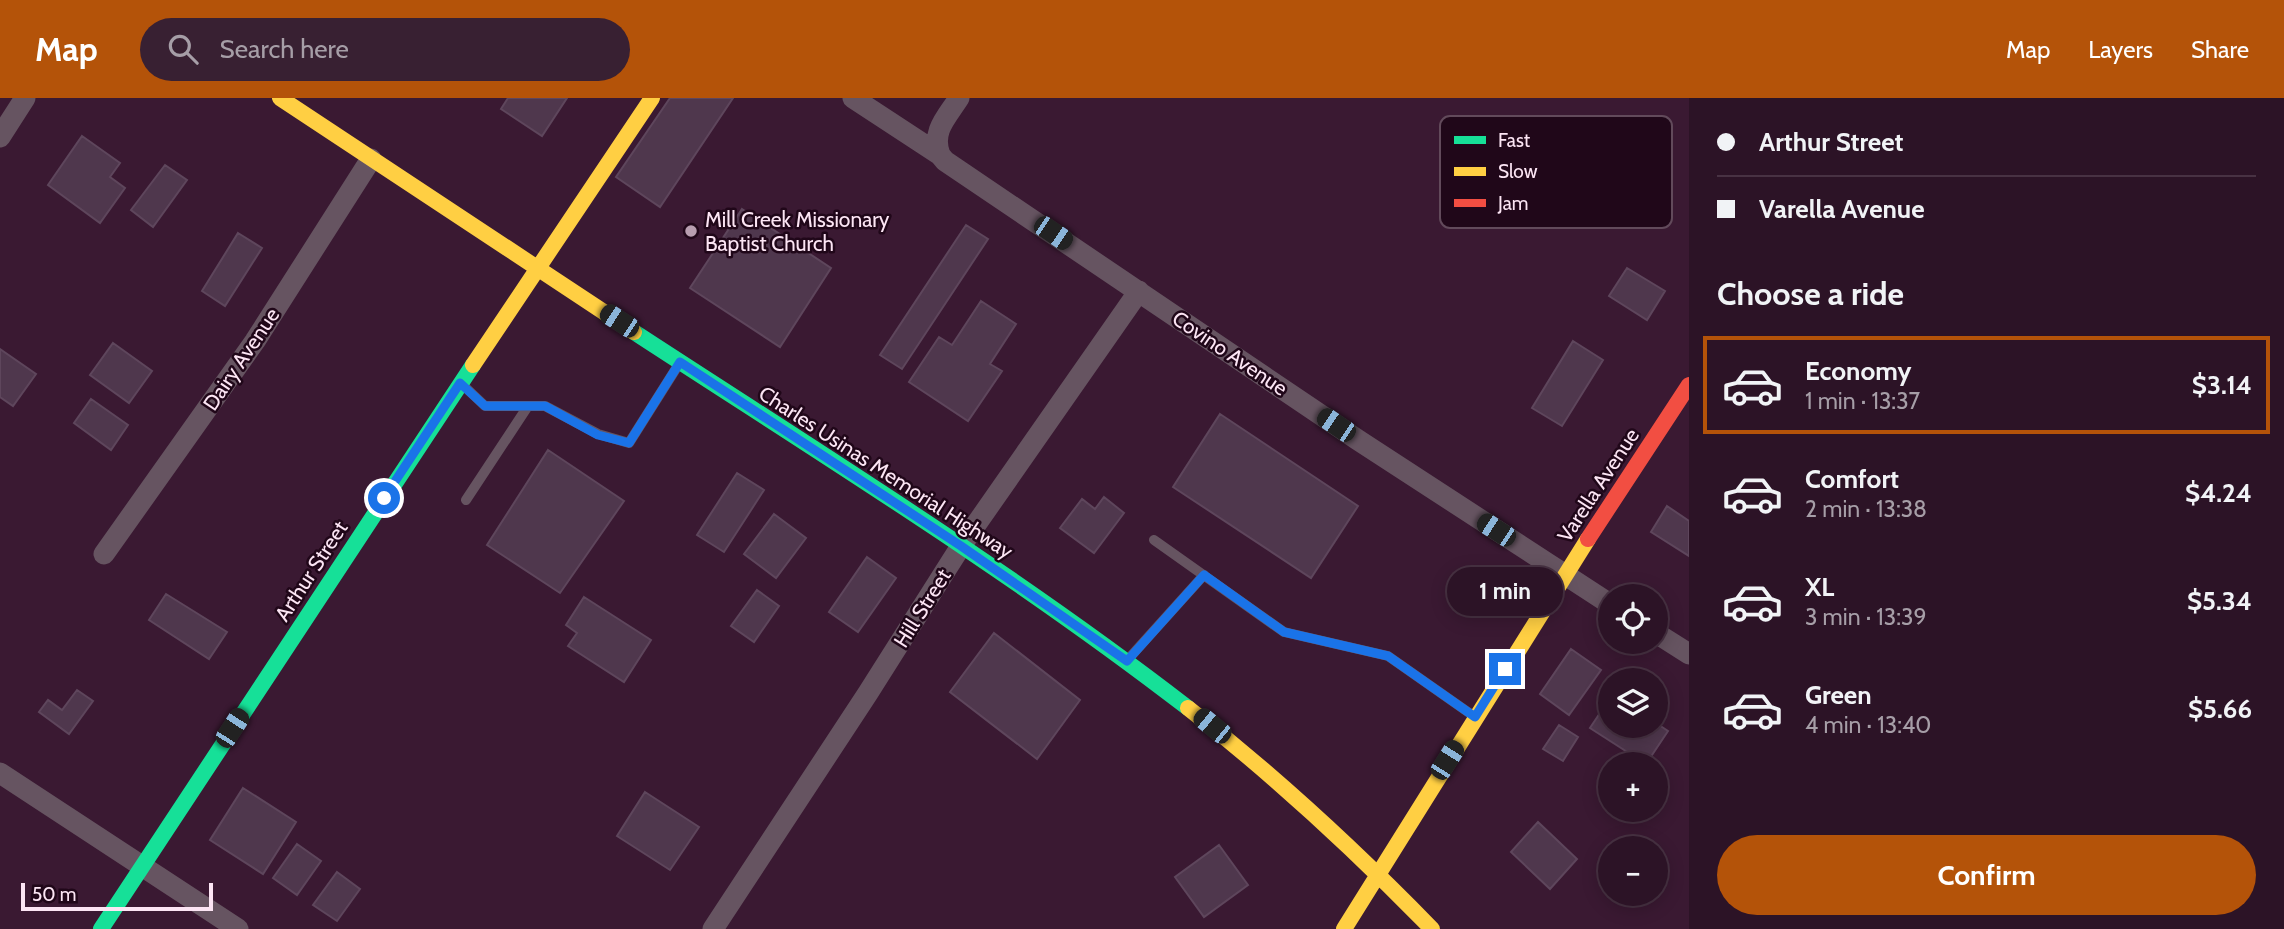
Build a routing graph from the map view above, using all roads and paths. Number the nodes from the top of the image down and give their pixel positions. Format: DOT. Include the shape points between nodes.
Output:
graph roads {
  1 [pos="25,98"];
  2 [pos="280,98"];
  3 [pos="652,98"];
  4 [pos="853,98"];
  5 [pos="959,98"];
  6 [pos="0,137"];
  7 [pos="940,155"];
  8 [pos="372,159"];
  9 [pos="537,268"];
  10 [pos="1139,291"];
  11 [pos="680,362"];
  12 [pos="460,383"];
  13 [pos="1689,385"];
  14 [pos="527,406"];
  15 [pos="466,500"];
  16 [pos="1154,540"];
  17 [pos="961,546"];
  18 [pos="104,554"];
  19 [pos="1204,575"];
  20 [pos="1565,575"];
  21 [pos="1598,596"];
  22 [pos="1668,641"];
  23 [pos="1689,654"];
  24 [pos="1127,661"];
  25 [pos="1475,717"];
  26 [pos="0,773"];
  27 [pos="142,866"];
  28 [pos="1378,873"];
  29 [pos="101,929"];
  30 [pos="238,929"];
  31 [pos="713,929"];
  32 [pos="1344,929"];
  33 [pos="1432,929"];
  1 -- 6 [label="street"];
  2 -- 8 [label="main road, Charles Usinas Memorial Highway"];
  3 -- 9 [label="main road, Arthur Street"];
  4 -- 7 [label="street, Covino Avenue"];
  5 -- 7 [label="street" via="937,132"];
  7 -- 10 [label="street, Covino Avenue"];
  8 -- 9 [label="main road, Charles Usinas Memorial Highway"];
  8 -- 18 [label="street, Dairy Avenue" via="255,341"];
  9 -- 11 [label="main road, Charles Usinas Memorial Highway"];
  9 -- 12 [label="main road, Arthur Street"];
  10 -- 17 [label="street, Hill Street"];
  10 -- 20 [label="street, Covino Avenue"];
  11 -- 14 [label="lane" via="629,443 598,435 545,406"];
  11 -- 17 [label="main road, Charles Usinas Memorial Highway"];
  12 -- 14 [label="lane" via="485,406"];
  12 -- 27 [label="main road, Arthur Street"];
  13 -- 20 [label="main road, Varella Avenue"];
  14 -- 15 [label="lane"];
  16 -- 19 [label="lane"];
  17 -- 24 [label="main road, Charles Usinas Memorial Highway"];
  17 -- 31 [label="street, Hill Street"];
  19 -- 24 [label="lane"];
  19 -- 25 [label="lane" via="1284,632 1388,656"];
  20 -- 21 [label="street, Covino Avenue"];
  20 -- 25 [label="main road, Varella Avenue"];
  22 -- 23 [label="street"];
  24 -- 28 [label="main road, Charles Usinas Memorial Highway" via="1275,777"];
  25 -- 28 [label="main road, Varella Avenue"];
  26 -- 27 [label="street"];
  27 -- 29 [label="main road, Arthur Street"];
  27 -- 30 [label="street"];
  28 -- 32 [label="main road, Varella Avenue"];
  28 -- 33 [label="main road, Charles Usinas Memorial Highway"];
}
